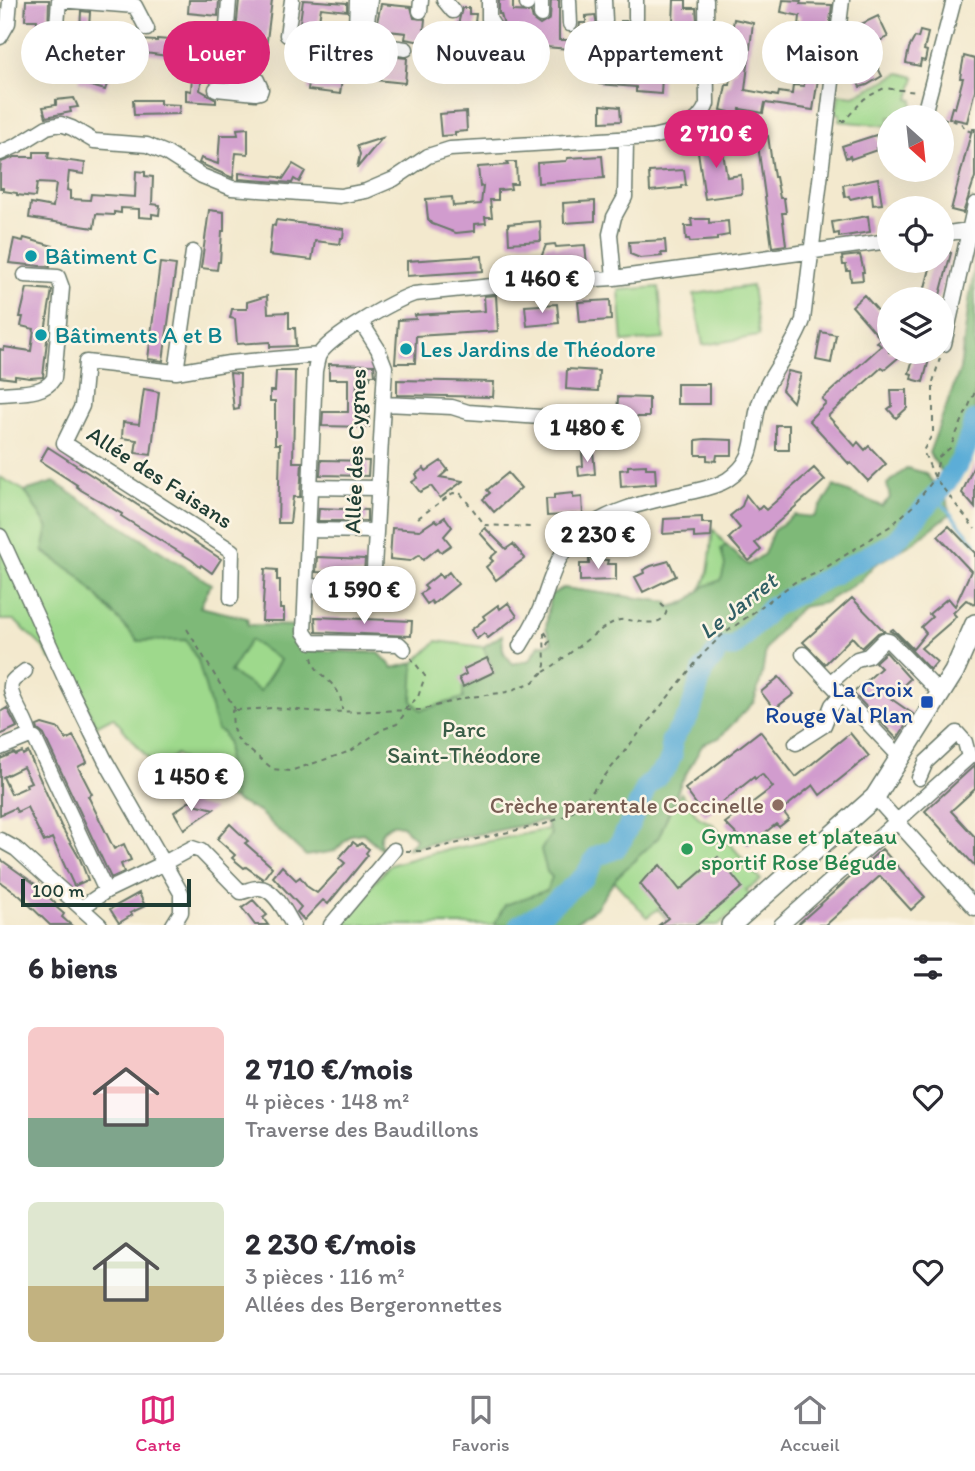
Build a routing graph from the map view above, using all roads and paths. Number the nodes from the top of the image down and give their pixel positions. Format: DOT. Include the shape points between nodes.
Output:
graph roads {
  1 [pos="10,0"];
  2 [pos="60,0"];
  3 [pos="229,0"];
  4 [pos="292,0"];
  5 [pos="357,0"];
  6 [pos="370,0"];
  7 [pos="489,0"];
  8 [pos="569,0"];
  9 [pos="604,0"];
  10 [pos="629,0"];
  11 [pos="636,0"];
  12 [pos="706,0"];
  13 [pos="842,0"];
  14 [pos="954,0"];
  15 [pos="57,21"];
  16 [pos="143,21"];
  17 [pos="227,21"];
  18 [pos="289,21"];
  19 [pos="356,21"];
  20 [pos="367,21"];
  21 [pos="490,21"];
  22 [pos="570,21"];
  23 [pos="605,21"];
  24 [pos="0,37"];
  25 [pos="398,48"];
  26 [pos="406,49"];
  27 [pos="259,84"];
  28 [pos="216,89"];
  29 [pos="929,93"];
  30 [pos="926,105"];
  31 [pos="827,120"];
  32 [pos="954,121"];
  33 [pos="975,132"];
  34 [pos="626,139"];
  35 [pos="0,153"];
  36 [pos="975,204"];
  37 [pos="968,230"];
  38 [pos="954,232"];
  39 [pos="877,243"];
  40 [pos="192,252"];
  41 [pos="811,253"];
  42 [pos="25,275"];
  43 [pos="614,278"];
  44 [pos="954,301"];
  45 [pos="360,322"];
  46 [pos="319,355"];
  47 [pos="938,364"];
  48 [pos="176,372"];
  49 [pos="975,391"];
  50 [pos="0,394"];
  51 [pos="384,404"];
  52 [pos="555,418"];
  53 [pos="935,478"];
  54 [pos="310,487"];
  55 [pos="377,488"];
  56 [pos="418,518"];
  57 [pos="530,527"];
  58 [pos="975,529"];
  59 [pos="310,530"];
  60 [pos="375,531"];
  61 [pos="0,536"];
  62 [pos="307,586"];
  63 [pos="373,587"];
  64 [pos="393,589"];
  65 [pos="231,598"];
  66 [pos="661,604"];
  67 [pos="975,624"];
  68 [pos="187,629"];
  69 [pos="544,632"];
  70 [pos="312,642"];
  71 [pos="520,646"];
  72 [pos="404,649"];
  73 [pos="803,654"];
  74 [pos="25,671"];
  75 [pos="542,672"];
  76 [pos="830,683"];
  77 [pos="941,694"];
  78 [pos="841,695"];
  79 [pos="236,710"];
  80 [pos="404,710"];
  81 [pos="342,712"];
  82 [pos="30,736"];
  83 [pos="796,743"];
  84 [pos="0,748"];
  85 [pos="901,758"];
  86 [pos="919,778"];
  87 [pos="875,797"];
  88 [pos="897,821"];
  89 [pos="0,841"];
  90 [pos="394,850"];
  91 [pos="160,865"];
  92 [pos="106,891"];
  93 [pos="82,908"];
  94 [pos="975,908"];
  95 [pos="100,925"];
  96 [pos="173,925"];
  97 [pos="293,925"];
  98 [pos="331,925"];
  99 [pos="731,925"];
  100 [pos="781,925"];
  1 -- 24 [label="street" via="8,23"];
  2 -- 15 [label="street"];
  2 -- 16 [label="street" via="135,6"];
  3 -- 17 [label="street"];
  4 -- 18 [label="street"];
  5 -- 19 [label="street"];
  6 -- 20 [label="street"];
  7 -- 21 [label="street"];
  8 -- 22 [label="street"];
  9 -- 23 [label="street"];
  10 -- 11 [label="street" via="632,17"];
  12 -- 34 [label="street" via="707,104 703,116 675,132"];
  13 -- 31 [label="street"];
  14 -- 29 [label="street"];
  25 -- 26 [label="street"];
  27 -- 28 [label="street" via="260,93"];
  29 -- 30 [label="street"];
  29 -- 31 [label="path" via="884,88 864,99 844,121"];
  31 -- 41 [label="street"];
  32 -- 33 [label="path"];
  34 -- 35 [label="street" via="450,149 428,156 366,191 340,196 232,188 147,145 94,141 61,124"];
  34 -- 43 [label="street" via="625,197 610,234"];
  36 -- 37 [label="street"];
  37 -- 38 [label="street"];
  37 -- 44 [label="street"];
  39 -- 41 [label="street"];
  40 -- 48 [label="street"];
  41 -- 43 [label="street"];
  41 -- 71 [label="street" via="803,320 758,405 755,436 744,463 715,486 630,507 577,536 554,565 540,609"];
  42 -- 50 [label="street" via="58,277 62,288 54,378 38,390"];
  43 -- 45 [label="street" via="414,294"];
  45 -- 46 [label="street"];
  45 -- 51 [label="street, Allée des Cygnes" via="385,367"];
  46 -- 48 [label="street"];
  46 -- 54 [label="street"];
  47 -- 53 [label="path" via="933,382 933,433 923,451"];
  48 -- 65 [label="street, Allée des Faisans" via="86,362 82,406 64,443 232,551"];
  49 -- 53 [label="path" via="950,448 940,457"];
  51 -- 52 [label="street"];
  51 -- 55 [label="street, Allée des Cygnes"];
  53 -- 58 [label="path"];
  53 -- 90 [label="path" via="892,525 819,572 795,582 721,636 568,815 422,851"];
  54 -- 55 [label="street"];
  54 -- 59 [label="street"];
  55 -- 60 [label="street, Allée des Cygnes"];
  56 -- 57 [label="path" via="453,493 461,494 485,525"];
  59 -- 60 [label="street"];
  59 -- 62 [label="street"];
  60 -- 63 [label="street, Allée des Cygnes"];
  61 -- 91 [label="street" via="68,685"];
  62 -- 63 [label="street"];
  62 -- 70 [label="street" via="304,632"];
  63 -- 64 [label="street"];
  66 -- 75 [label="path" via="667,610 663,619 618,620"];
  67 -- 77 [label="main road"];
  68 -- 79 [label="path"];
  69 -- 75 [label="path"];
  70 -- 72 [label="street" via="400,644"];
  70 -- 81 [label="path" via="312,661 339,691"];
  72 -- 80 [label="path" via="425,676 418,697"];
  73 -- 76 [label="street"];
  74 -- 82 [label="street" via="10,688"];
  75 -- 80 [label="path" via="533,682 506,692"];
  76 -- 77 [label="street" via="884,640"];
  76 -- 78 [label="street"];
  77 -- 85 [label="main road"];
  78 -- 83 [label="street" via="824,725"];
  78 -- 85 [label="street"];
  79 -- 80 [label="path" via="231,719 237,738 267,766 283,772 351,751 397,724"];
  79 -- 81 [label="path"];
  80 -- 81 [label="path"];
  82 -- 84 [label="street"];
  82 -- 92 [label="street"];
  85 -- 87 [label="main road"];
  86 -- 88 [label="street" via="926,762 957,733 969,757"];
  87 -- 88 [label="street"];
  87 -- 99 [label="main road"];
  88 -- 94 [label="street"];
  88 -- 100 [label="street"];
  89 -- 93 [label="street" via="16,849"];
  90 -- 98 [label="street"];
  91 -- 92 [label="street"];
  91 -- 96 [label="street" via="181,893 181,912"];
  91 -- 97 [label="street" via="183,851 201,851 235,888 266,889"];
  92 -- 93 [label="street"];
  93 -- 95 [label="street"];
}
